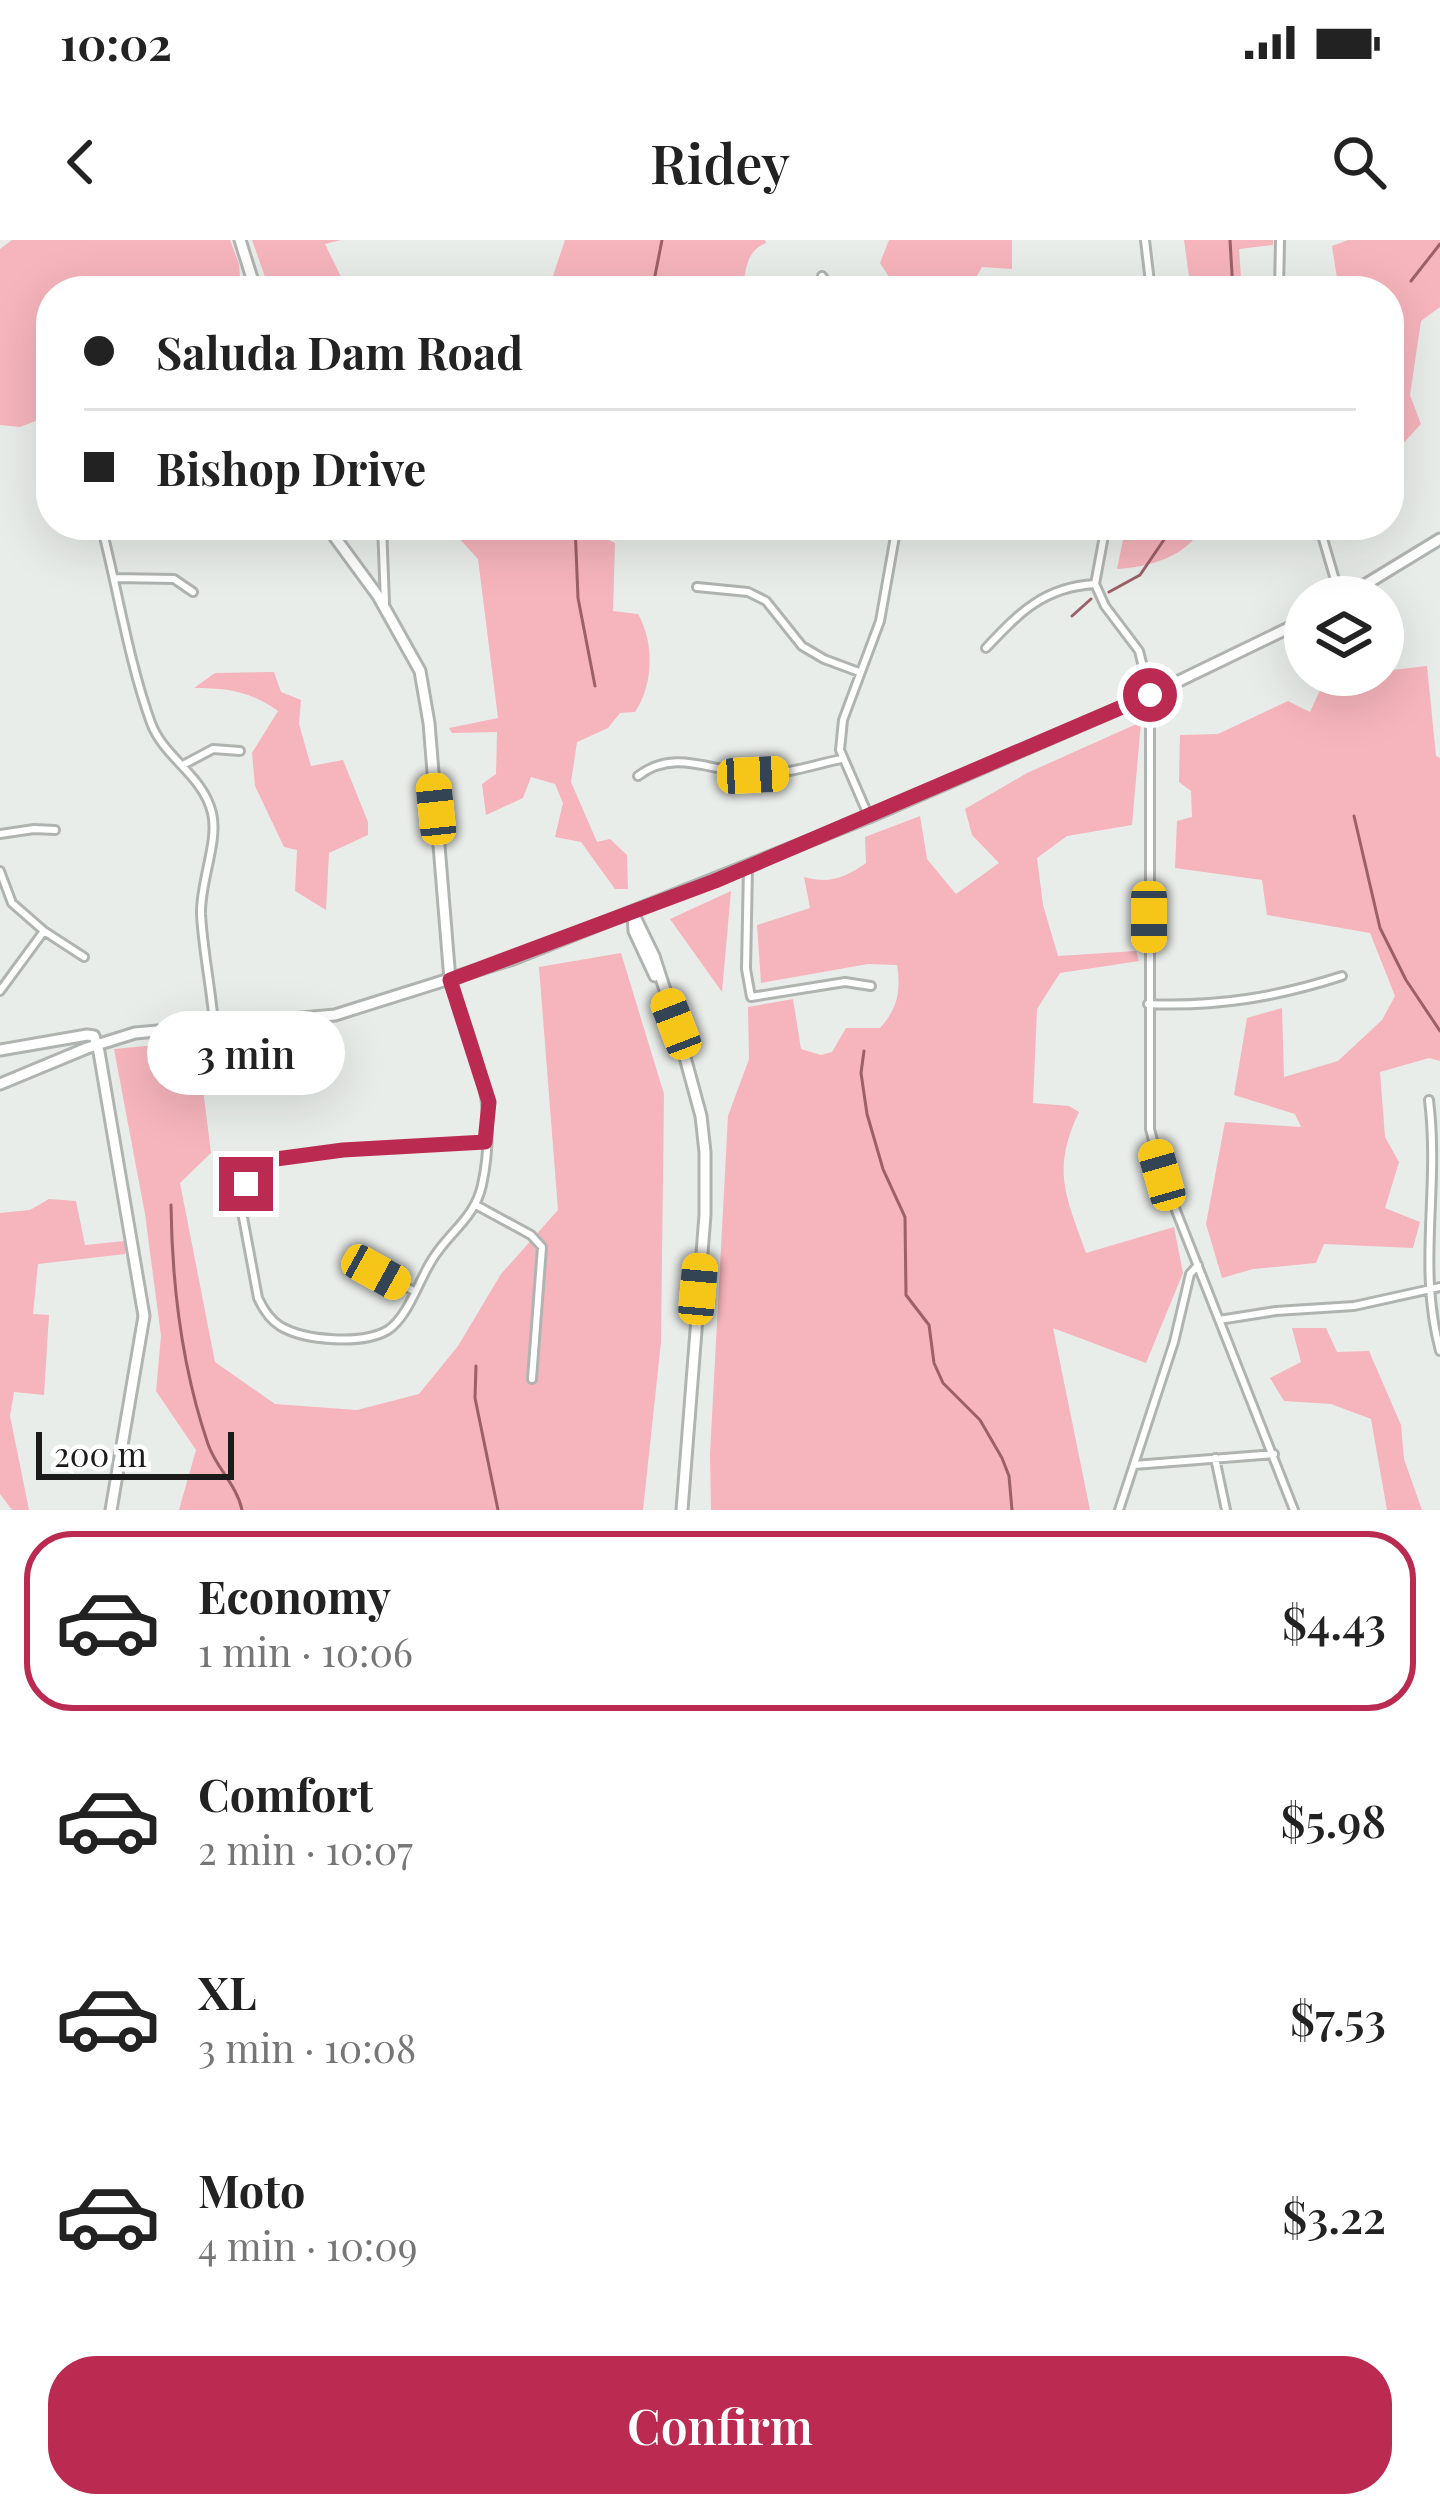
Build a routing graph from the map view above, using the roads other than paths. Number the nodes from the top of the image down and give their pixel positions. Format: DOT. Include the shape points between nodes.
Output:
graph roads {
  1 [pos="240,240"];
  2 [pos="1145,240"];
  3 [pos="1280,240"];
  4 [pos="251,276"];
  5 [pos="1149,276"];
  6 [pos="1279,276"];
  7 [pos="1440,539"];
  8 [pos="105,540"];
  9 [pos="337,540"];
  10 [pos="383,540"];
  11 [pos="894,540"];
  12 [pos="1103,540"];
  13 [pos="1324,540"];
  14 [pos="1336,576"];
  15 [pos="1378,576"];
  16 [pos="115,578"];
  17 [pos="1095,584"];
  18 [pos="697,586"];
  19 [pos="193,592"];
  20 [pos="385,607"];
  21 [pos="1284,630"];
  22 [pos="986,649"];
  23 [pos="859,672"];
  24 [pos="1150,695"];
  25 [pos="240,751"];
  26 [pos="841,759"];
  27 [pos="183,765"];
  28 [pos="638,776"];
  29 [pos="869,817"];
  30 [pos="55,830"];
  31 [pos="0,834"];
  32 [pos="748,867"];
  33 [pos="0,871"];
  34 [pos="633,913"];
  35 [pos="44,931"];
  36 [pos="84,957"];
  37 [pos="1342,976"];
  38 [pos="450,980"];
  39 [pos="871,986"];
  40 [pos="0,991"];
  41 [pos="1148,1004"];
  42 [pos="214,1024"];
  43 [pos="97,1044"];
  44 [pos="0,1050"];
  45 [pos="0,1084"];
  46 [pos="1429,1100"];
  47 [pos="485,1142"];
  48 [pos="476,1205"];
  49 [pos="1198,1265"];
  50 [pos="376,1272"];
  51 [pos="1440,1287"];
  52 [pos="1428,1290"];
  53 [pos="414,1291"];
  54 [pos="1219,1320"];
  55 [pos="1440,1351"];
  56 [pos="532,1379"];
  57 [pos="1274,1454"];
  58 [pos="1215,1458"];
  59 [pos="1134,1465"];
  60 [pos="112,1510"];
  61 [pos="682,1510"];
  62 [pos="1119,1510"];
  63 [pos="1226,1510"];
  64 [pos="1294,1510"];
  1 -- 4 [label="street"];
  2 -- 5 [label="street"];
  3 -- 6 [label="street"];
  7 -- 15 [label="street"];
  8 -- 16 [label="street"];
  9 -- 20 [label="street"];
  10 -- 20 [label="street"];
  11 -- 23 [label="street" via="880,621"];
  12 -- 17 [label="street"];
  13 -- 14 [label="street"];
  16 -- 19 [label="street" via="174,579"];
  16 -- 27 [label="street" via="151,722"];
  17 -- 22 [label="street" via="1050,592"];
  17 -- 24 [label="street" via="1139,651"];
  18 -- 23 [label="street" via="766,601 802,646"];
  20 -- 38 [label="street" via="423,681"];
  21 -- 24 [label="street"];
  23 -- 26 [label="street"];
  24 -- 29 [label="street"];
  24 -- 41 [label="street"];
  25 -- 27 [label="street" via="213,749"];
  26 -- 28 [label="street" via="753,775 683,761 655,764"];
  26 -- 29 [label="street"];
  27 -- 42 [label="street" via="214,822 201,915"];
  29 -- 32 [label="street"];
  30 -- 31 [label="street"];
  32 -- 34 [label="street"];
  32 -- 39 [label="street" via="752,997 844,982"];
  33 -- 35 [label="street" via="12,903"];
  34 -- 38 [label="street"];
  34 -- 61 [label="street" via="692,1077 705,1152"];
  35 -- 36 [label="street"];
  35 -- 40 [label="street"];
  37 -- 41 [label="street" via="1240,1003"];
  38 -- 42 [label="street" via="335,1015"];
  38 -- 47 [label="street" via="489,1102"];
  41 -- 49 [label="street" via="1150,1130"];
  42 -- 43 [label="street"];
  43 -- 44 [label="street" via="88,1034"];
  43 -- 45 [label="street"];
  43 -- 60 [label="street" via="144,1316"];
  46 -- 52 [label="street" via="1439,1160"];
  47 -- 48 [label="street"];
  47 -- 53 [label="street" via="276,1159 246,1184 242,1212 258,1298 285,1329 375,1335 393,1326"];
  48 -- 53 [label="street"];
  48 -- 56 [label="street" via="542,1247"];
  49 -- 54 [label="street"];
  49 -- 59 [label="street"];
  50 -- 53 [label="street"];
  51 -- 52 [label="street"];
  52 -- 54 [label="street"];
  52 -- 55 [label="street"];
  54 -- 57 [label="street"];
  57 -- 58 [label="street"];
  57 -- 64 [label="street"];
  58 -- 59 [label="street"];
  58 -- 63 [label="street"];
  59 -- 62 [label="street"];
}
